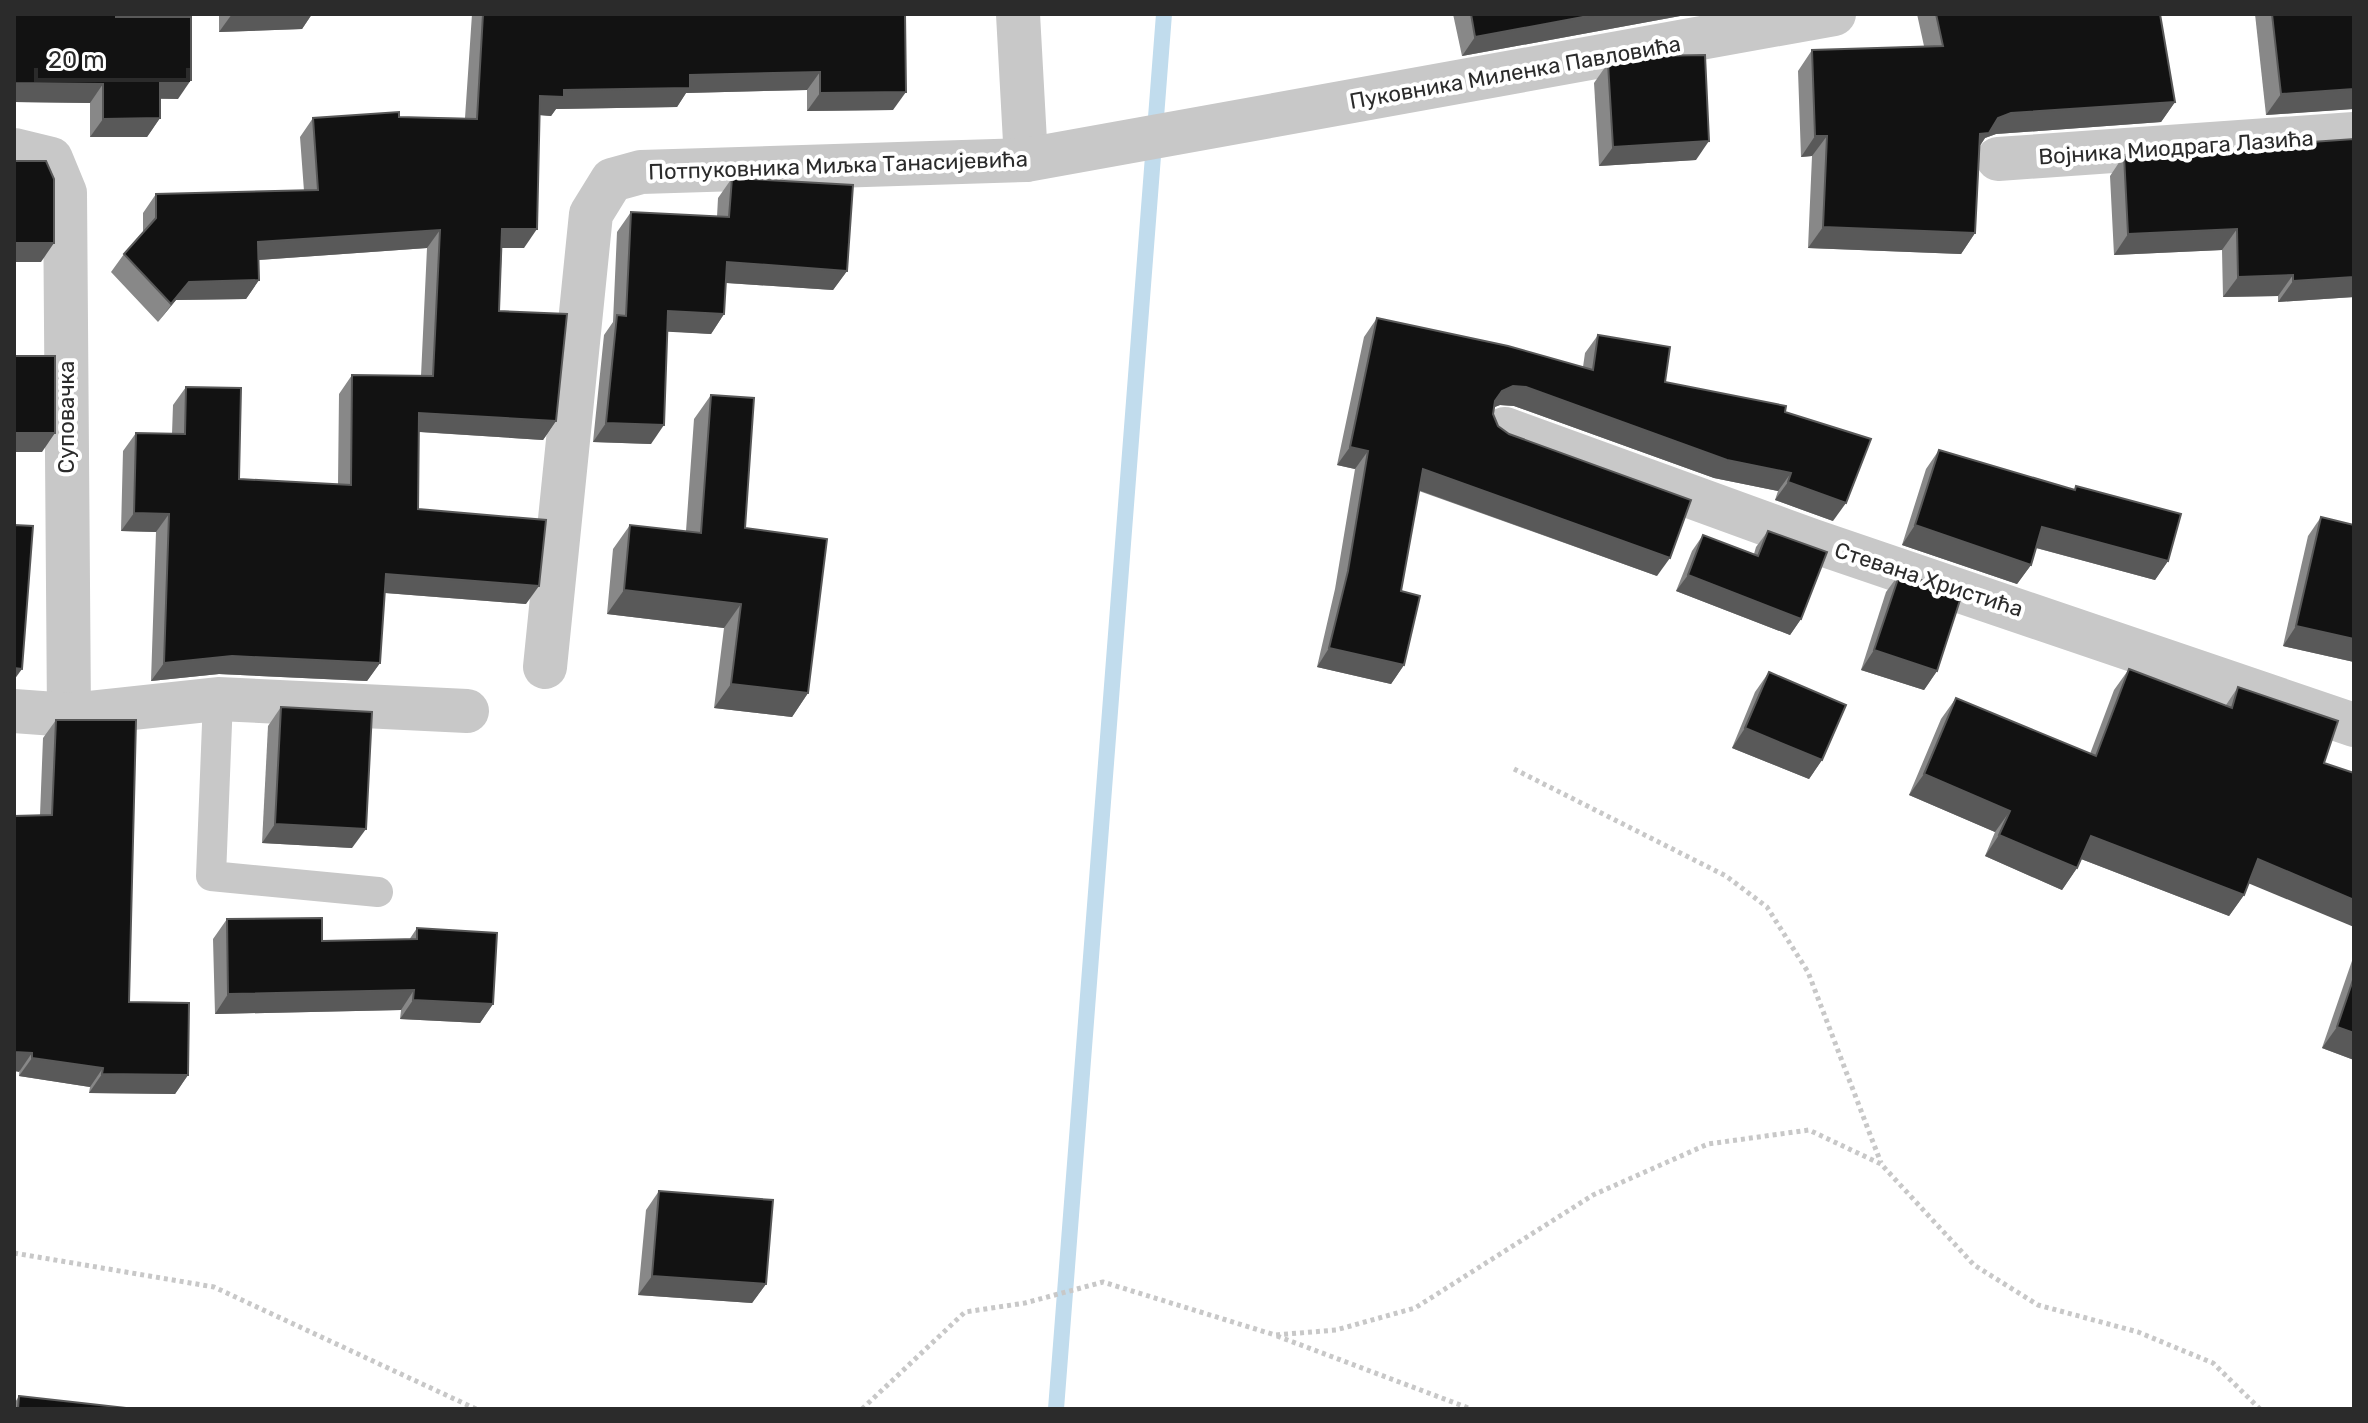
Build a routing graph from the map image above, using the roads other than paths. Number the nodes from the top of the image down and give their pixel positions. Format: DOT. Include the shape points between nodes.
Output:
graph roads {
  1 [pos="1018,14"];
  2 [pos="1834,14"];
  3 [pos="2354,134"];
  4 [pos="1127,142"];
  5 [pos="14,150"];
  6 [pos="1998,159"];
  7 [pos="1026,160"];
  8 [pos="1505,429"];
  9 [pos="545,667"];
  10 [pos="218,699"];
  11 [pos="14,711"];
  12 [pos="467,711"];
  13 [pos="69,715"];
  14 [pos="2354,725"];
  15 [pos="378,892"];
  1 -- 7 [label="street"];
  2 -- 4 [label="street, Пуковника Миленка Павловића"];
  3 -- 6 [label="street, Војника Миодрага Лазића"];
  4 -- 7 [label="street, Потпуковника Миљка Танасијевића"];
  5 -- 13 [label="street, Суповачка" via="51,159 65,193"];
  7 -- 9 [label="street, Потпуковника Миљка Танасијевића" via="641,172 612,180 591,214"];
  8 -- 14 [label="street, Стевана Христића" via="1813,541"];
  10 -- 12 [label="street"];
  10 -- 13 [label="street"];
  10 -- 15 [label="lane" via="211,876"];
  11 -- 13 [label="street"];
}
